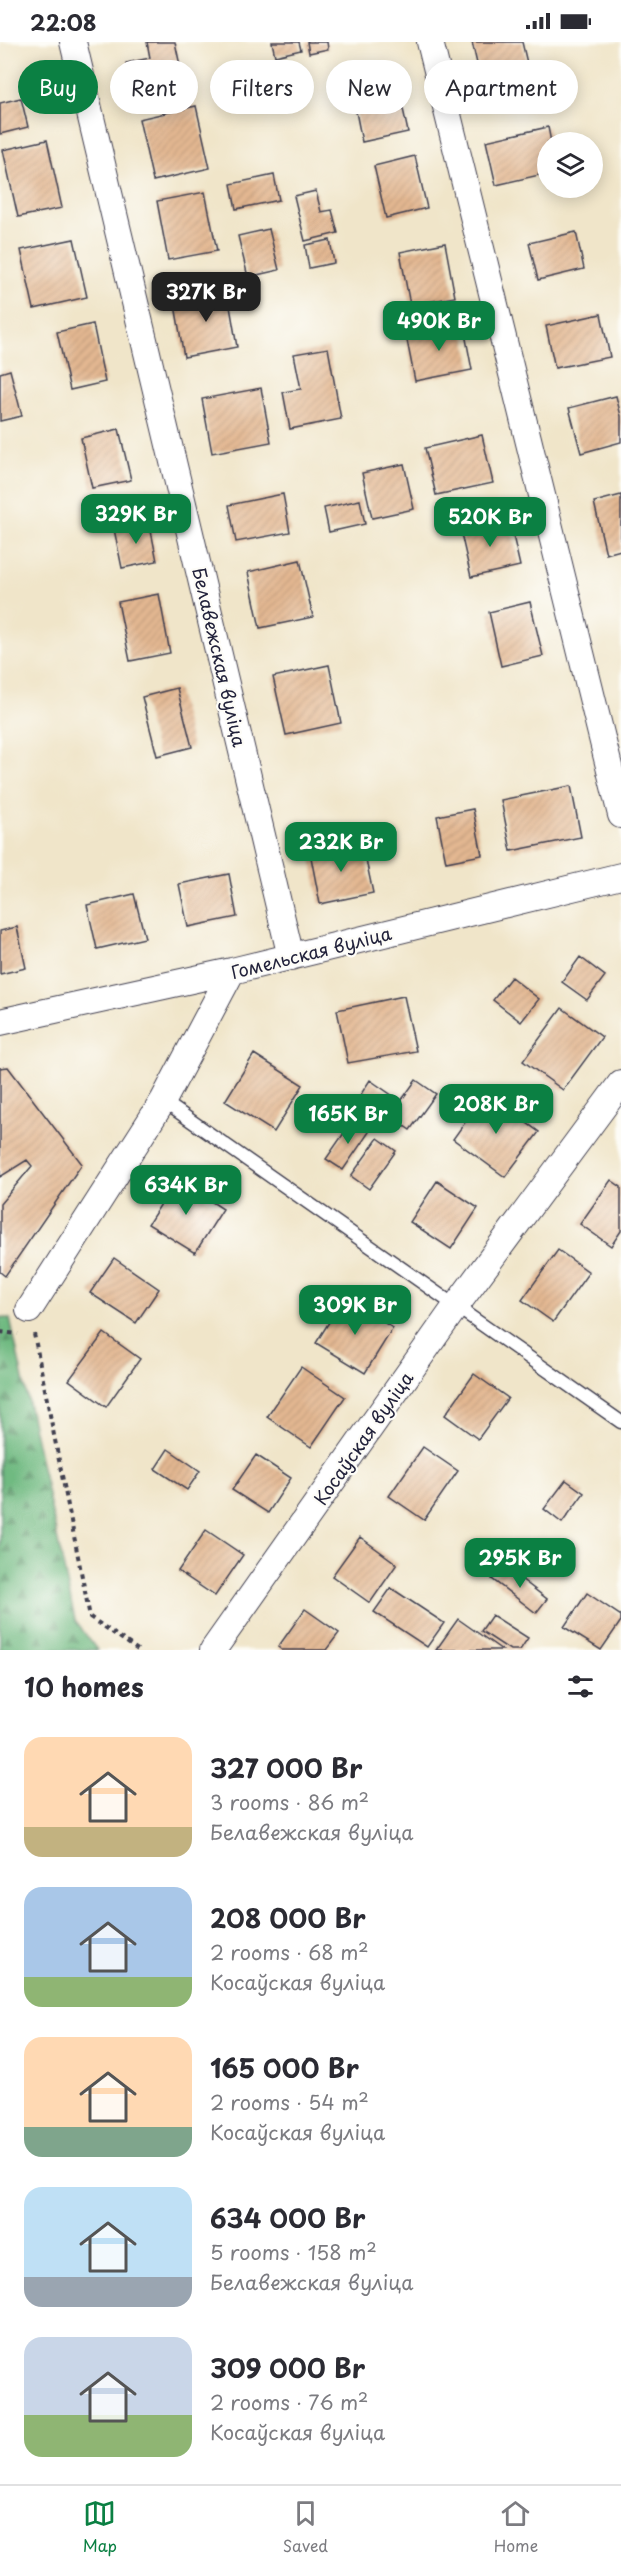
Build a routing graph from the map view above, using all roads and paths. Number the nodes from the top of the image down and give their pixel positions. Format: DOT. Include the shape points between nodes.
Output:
graph roads {
  1 [pos="73,42"];
  2 [pos="430,42"];
  3 [pos="621,815"];
  4 [pos="621,876"];
  5 [pos="291,957"];
  6 [pos="232,971"];
  7 [pos="0,1022"];
  8 [pos="621,1083"];
  9 [pos="163,1101"];
  10 [pos="456,1306"];
  11 [pos="29,1310"];
  12 [pos="621,1422"];
  13 [pos="138,1650"];
  14 [pos="213,1650"];
  1 -- 5 [label="street, Белавежская вуліца"];
  2 -- 3 [label="street"];
  4 -- 5 [label="street, Гомельская вуліца"];
  5 -- 6 [label="street, Гомельская вуліца"];
  6 -- 7 [label="street, Гомельская вуліца"];
  6 -- 9 [label="street"];
  8 -- 10 [label="street, Косаўская вуліца"];
  9 -- 10 [label="lane"];
  9 -- 11 [label="street"];
  10 -- 12 [label="lane"];
  10 -- 14 [label="street, Косаўская вуліца"];
  11 -- 13 [label="path" via="90,1617"];
}
